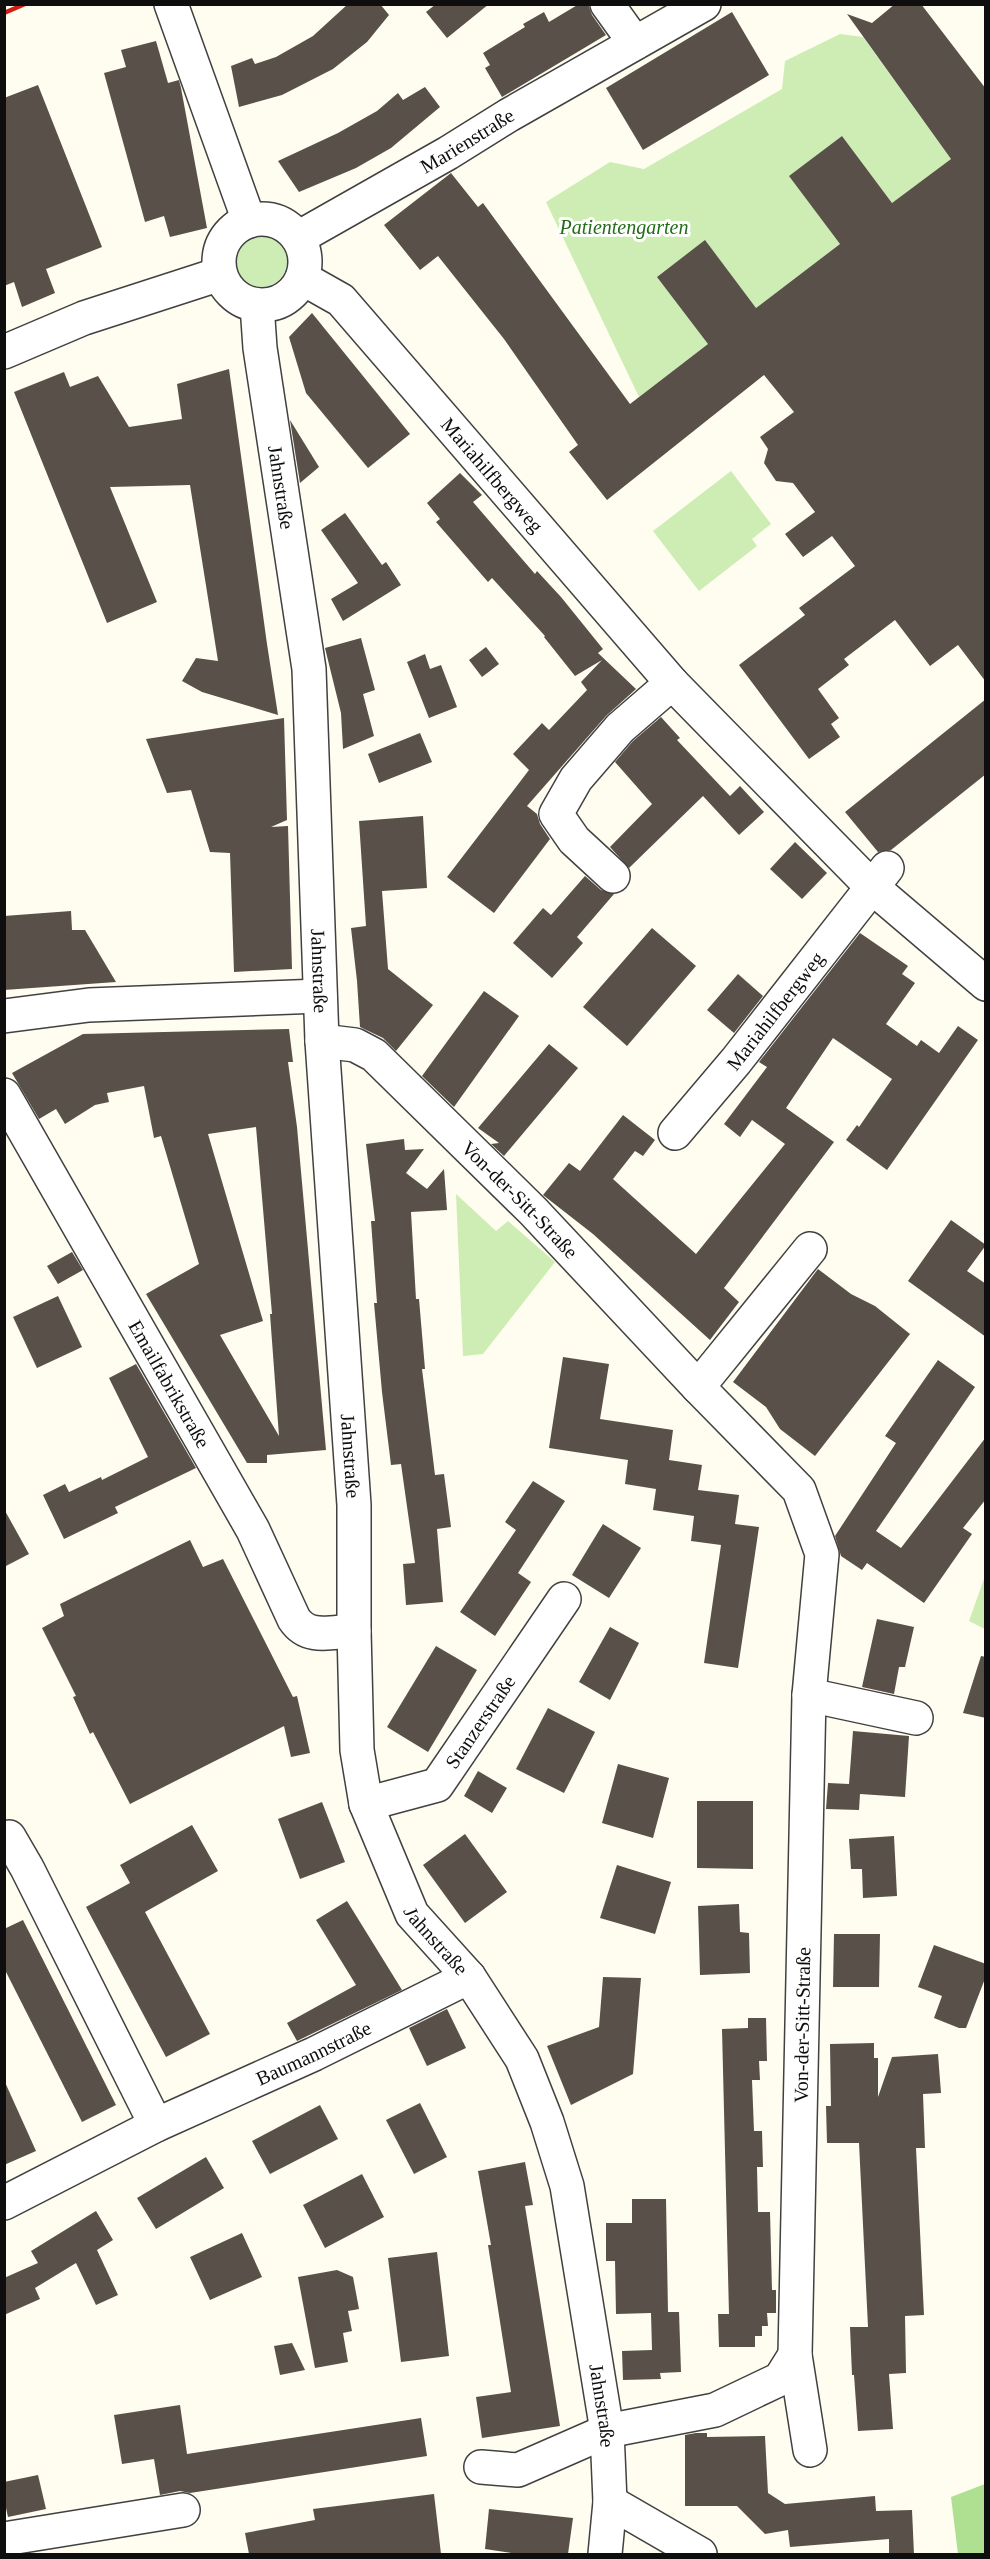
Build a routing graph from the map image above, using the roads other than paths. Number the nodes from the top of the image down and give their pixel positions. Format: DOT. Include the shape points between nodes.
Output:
graph roads {
  1 [pos="171,4"];
  2 [pos="607,4"];
  3 [pos="704,4"];
  4 [pos="635,44"];
  5 [pos="249,221"];
  6 [pos="298,238"];
  7 [pos="220,274"];
  8 [pos="302,278"];
  9 [pos="257,305"];
  10 [pos="4,352"];
  11 [pos="672,683"];
  12 [pos="614,876"];
  13 [pos="880,878"];
  14 [pos="986,984"];
  15 [pos="320,996"];
  16 [pos="4,1016"];
  17 [pos="322,1041"];
  18 [pos="4,1095"];
  19 [pos="675,1133"];
  20 [pos="810,1249"];
  21 [pos="698,1388"];
  22 [pos="564,1599"];
  23 [pos="354,1631"];
  24 [pos="809,1695"];
  25 [pos="916,1718"];
  26 [pos="366,1804"];
  27 [pos="9,1837"];
  28 [pos="469,1977"];
  29 [pos="156,2125"];
  30 [pos="4,2203"];
  31 [pos="795,2355"];
  32 [pos="607,2431"];
  33 [pos="810,2450"];
  34 [pos="482,2467"];
  35 [pos="610,2502"];
  36 [pos="183,2510"];
  37 [pos="4,2538"];
  38 [pos="4,2547"];
  39 [pos="8,2554"];
  40 [pos="605,2554"];
  41 [pos="700,2554"];
  1 -- 5 [label="street"];
  2 -- 4 [label="street"];
  3 -- 4 [label="street, Marienstraße"];
  4 -- 6 [label="street, Marienstraße"];
  5 -- 6 [label="street" via="276,221"];
  5 -- 7 [label="street" via="228,236 220,254"];
  6 -- 8 [label="street" via="304,251"];
  7 -- 9 [label="street" via="234,295"];
  7 -- 10 [label="street" via="84,318"];
  8 -- 9 [label="street" via="284,299"];
  8 -- 11 [label="street, Mariahilfbergweg" via="341,300"];
  9 -- 15 [label="street, Jahnstraße" via="260,348 309,669"];
  11 -- 12 [label="street" via="620,728 576,779 556,814 574,840"];
  11 -- 13 [label="street, Mariahilfbergweg"];
  13 -- 14 [label="street, Mariahilfbergweg"];
  13 -- 19 [label="street, Mariahilfbergweg"];
  15 -- 16 [label="street" via="89,1005"];
  15 -- 17 [label="street, Jahnstraße"];
  17 -- 21 [label="street, Von-der-Sitt-Straße" via="355,1045 374,1054 533,1211"];
  17 -- 23 [label="street, Jahnstraße" via="354,1505"];
  18 -- 23 [label="street, Emailfabrikstraße" via="253,1530 301,1630"];
  20 -- 21 [label="street"];
  21 -- 24 [label="street, Von-der-Sitt-Straße" via="799,1490 822,1554"];
  22 -- 26 [label="street, Stanzerstraße" via="437,1785"];
  23 -- 26 [label="street, Jahnstraße" via="357,1750"];
  24 -- 25 [label="street"];
  24 -- 31 [label="street, Von-der-Sitt-Straße"];
  26 -- 28 [label="street, Jahnstraße" via="412,1914"];
  27 -- 29 [label="street"];
  28 -- 29 [label="street, Baumannstraße" via="314,2054"];
  28 -- 32 [label="street, Jahnstraße" via="522,2059 567,2186"];
  29 -- 30 [label="street, Baumannstraße"];
  31 -- 32 [label="street" via="780,2379 715,2410"];
  31 -- 33 [label="street, Von-der-Sitt-Straße"];
  32 -- 34 [label="street" via="518,2470"];
  32 -- 35 [label="street, Jahnstraße"];
  35 -- 40 [label="street, Jahnstraße"];
  35 -- 41 [label="street"];
  36 -- 37 [label="street"];
  38 -- 39 [label="street"];
}
